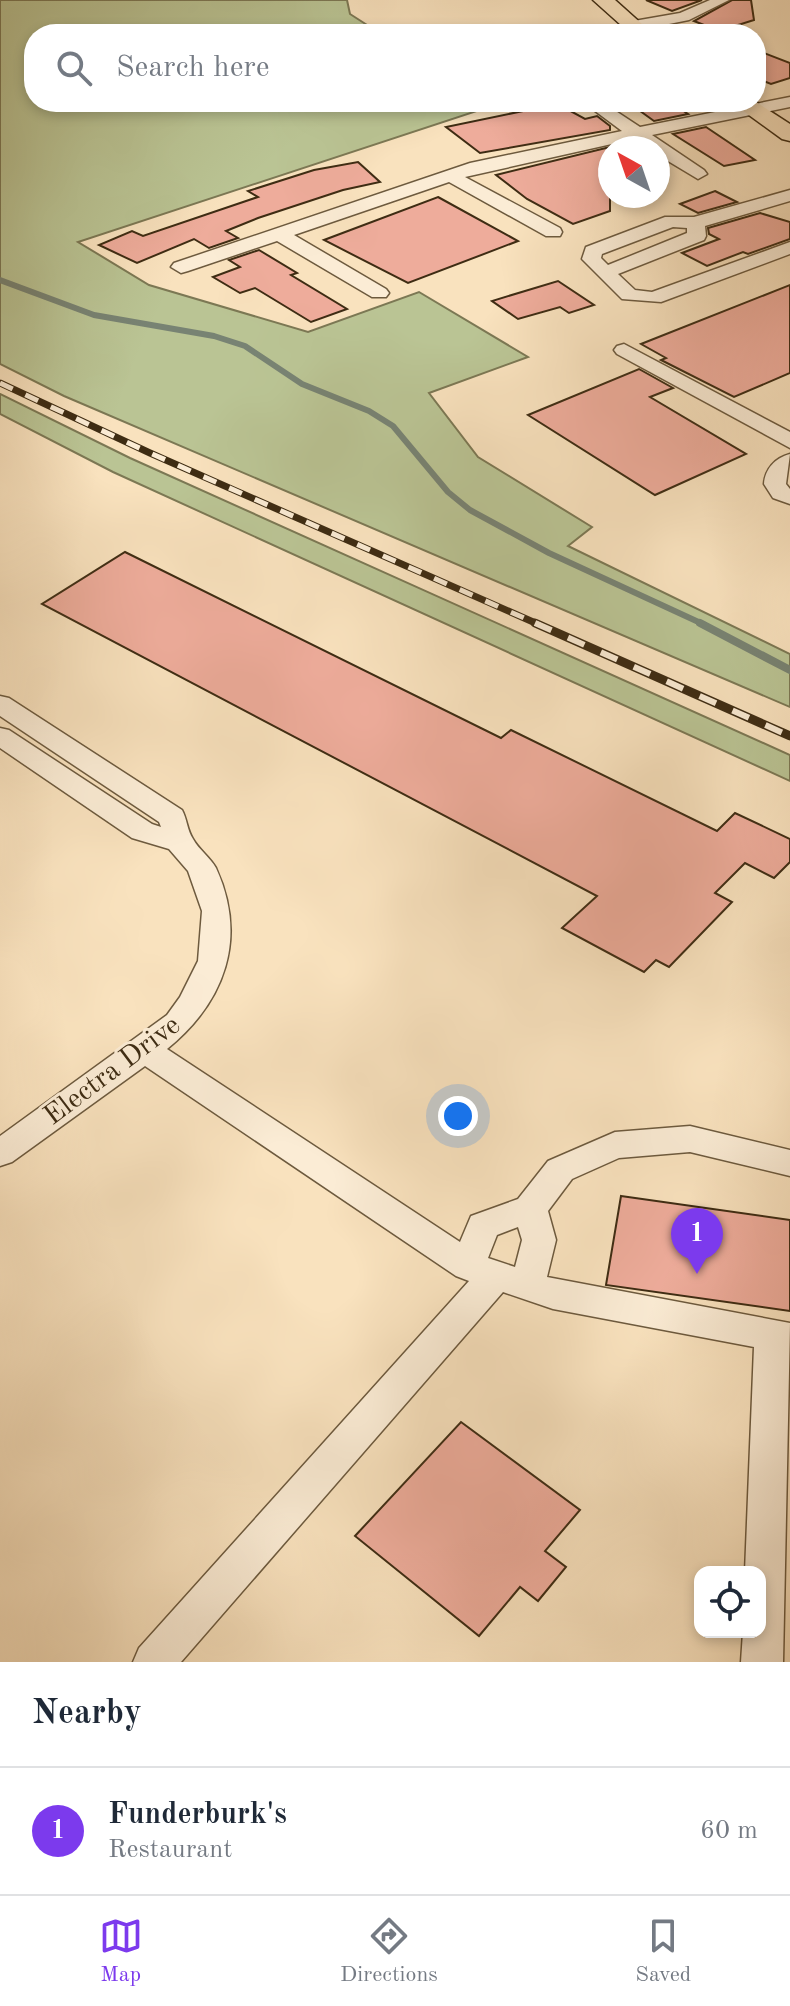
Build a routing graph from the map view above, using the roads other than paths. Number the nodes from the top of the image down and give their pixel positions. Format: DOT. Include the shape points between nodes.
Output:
graph roads {
  1 [pos="603,0"];
  2 [pos="722,0"];
  3 [pos="632,24"];
  4 [pos="660,24"];
  5 [pos="790,102"];
  6 [pos="766,106"];
  7 [pos="606,112"];
  8 [pos="733,112"];
  9 [pos="757,112"];
  10 [pos="639,133"];
  11 [pos="790,134"];
  12 [pos="698,174"];
  13 [pos="451,176"];
  14 [pos="790,195"];
  15 [pos="696,230"];
  16 [pos="553,232"];
  17 [pos="279,234"];
  18 [pos="790,248"];
  19 [pos="181,267"];
  20 [pos="606,272"];
  21 [pos="379,293"];
  22 [pos="624,350"];
  23 [pos="790,441"];
  24 [pos="790,461"];
  25 [pos="790,497"];
  26 [pos="0,704"];
  27 [pos="0,736"];
  28 [pos="179,842"];
  29 [pos="145,1050"];
  30 [pos="0,1153"];
  31 [pos="790,1163"];
  32 [pos="530,1209"];
  33 [pos="497,1275"];
  34 [pos="781,1336"];
  35 [pos="154,1662"];
  36 [pos="762,1662"];
  1 -- 3 [label="main road"];
  2 -- 4 [label="street"];
  5 -- 6 [label="street"];
  7 -- 10 [label="street"];
  8 -- 10 [label="street"];
  9 -- 11 [label="main road"];
  10 -- 12 [label="street"];
  10 -- 13 [label="street"];
  13 -- 16 [label="street"];
  13 -- 17 [label="street"];
  14 -- 15 [label="street"];
  15 -- 20 [label="street"];
  15 -- 20 [label="street" via="671,221 593,251 591,259"];
  17 -- 19 [label="street"];
  17 -- 21 [label="street"];
  18 -- 20 [label="street" via="654,298 637,298"];
  22 -- 23 [label="street"];
  24 -- 25 [label="street" via="776,473 775,484"];
  26 -- 28 [label="street, Electra Drive" via="172,817"];
  27 -- 28 [label="street" via="142,831"];
  28 -- 29 [label="street, Electra Drive" via="201,867 212,891 217,911 213,961 178,1023"];
  29 -- 30 [label="street, Electra Drive"];
  29 -- 33 [label="street"];
  31 -- 32 [label="street" via="690,1139 615,1145 560,1170"];
  32 -- 33 [label="street" via="539,1240"];
  32 -- 33 [label="street" via="483,1226"];
  33 -- 34 [label="street" via="553,1294"];
  33 -- 35 [label="street"];
  34 -- 36 [label="street"];
}
